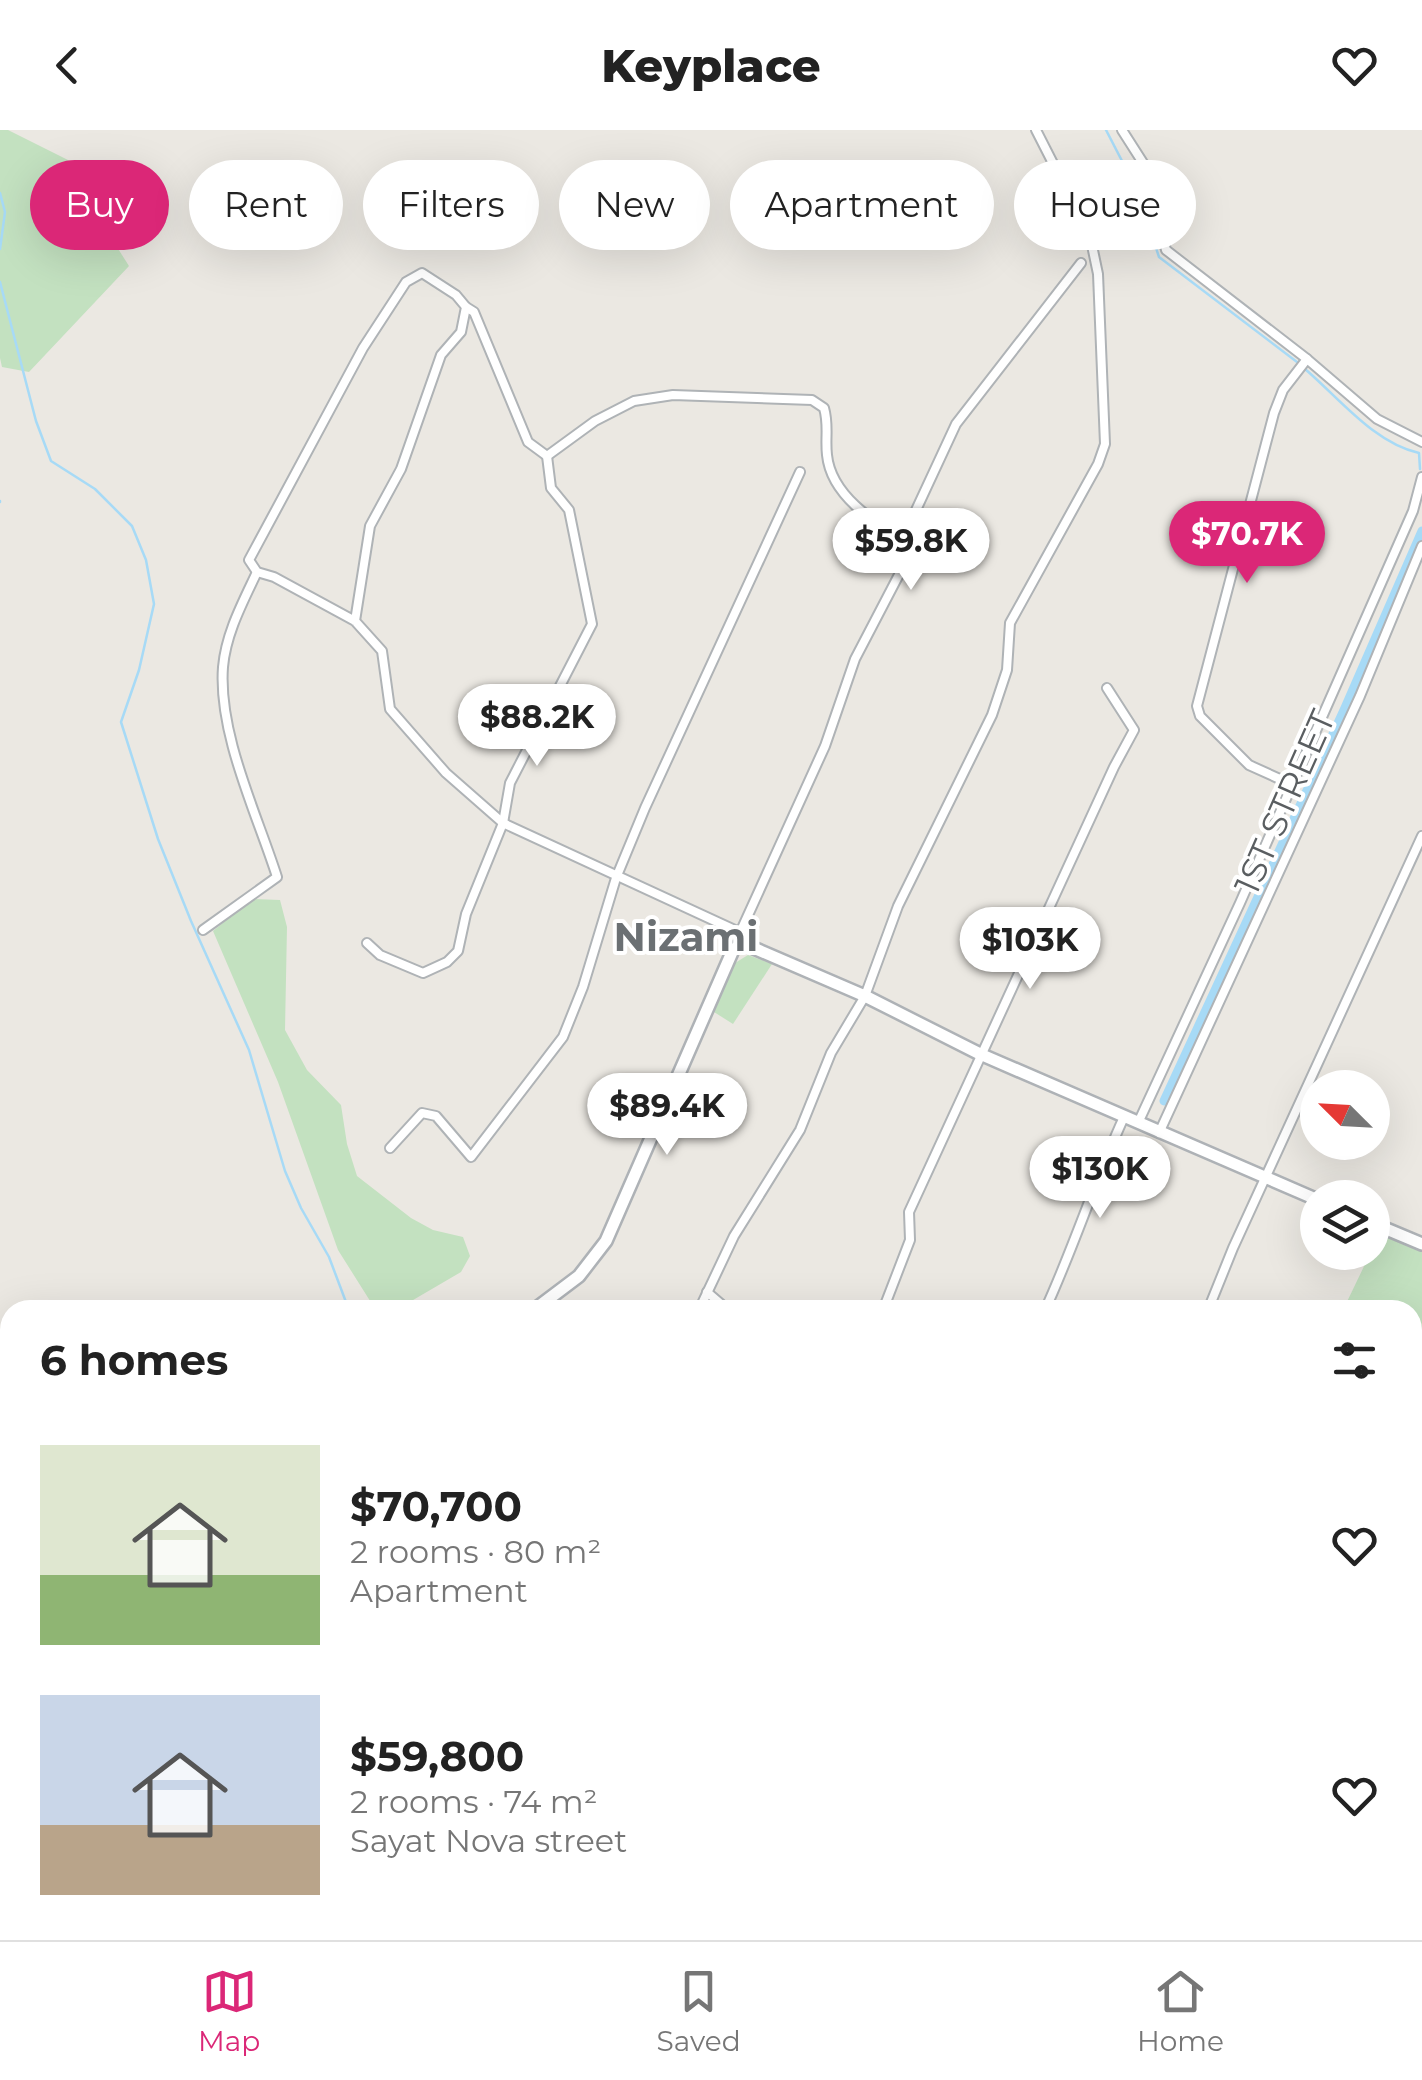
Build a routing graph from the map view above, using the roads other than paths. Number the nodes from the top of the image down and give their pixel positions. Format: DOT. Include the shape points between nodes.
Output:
graph roads {
  1 [pos="1036,130"];
  2 [pos="1122,130"];
  3 [pos="1081,263"];
  4 [pos="466,307"];
  5 [pos="1307,359"];
  6 [pos="1422,442"];
  7 [pos="547,456"];
  8 [pos="800,472"];
  9 [pos="1422,477"];
  10 [pos="1417,512"];
  11 [pos="905,540"];
  12 [pos="1422,546"];
  13 [pos="257,572"];
  14 [pos="355,620"];
  15 [pos="1107,688"];
  16 [pos="1292,785"];
  17 [pos="503,823"];
  18 [pos="1422,836"];
  19 [pos="616,878"];
  20 [pos="1240,903"];
  21 [pos="1259,912"];
  22 [pos="202,930"];
  23 [pos="740,938"];
  24 [pos="367,943"];
  25 [pos="865,996"];
  26 [pos="980,1054"];
  27 [pos="1124,1117"];
  28 [pos="1138,1124"];
  29 [pos="1159,1132"];
  30 [pos="390,1148"];
  31 [pos="1266,1178"];
  32 [pos="1300,1192"];
  33 [pos="1390,1231"];
  34 [pos="1422,1244"];
  35 [pos="707,1292"];
  36 [pos="547,1300"];
  37 [pos="703,1300"];
  38 [pos="716,1300"];
  39 [pos="888,1300"];
  40 [pos="1049,1300"];
  41 [pos="1212,1300"];
  1 -- 25 [label="street" via="1090,236 1098,274 1105,444 1010,623 1006,670 992,715 898,906"];
  2 -- 5 [label="street" via="1145,166 1166,250"];
  3 -- 11 [label="street" via="956,424"];
  4 -- 7 [label="street" via="474,312 528,442"];
  4 -- 13 [label="street" via="422,273 406,282 249,560"];
  4 -- 14 [label="street" via="461,332 441,354 402,469 370,526"];
  5 -- 6 [label="street" via="1377,419"];
  5 -- 16 [label="street" via="1274,413 1197,706 1249,765"];
  7 -- 11 [label="street" via="634,401 812,400 824,408 829,469 843,493"];
  7 -- 17 [label="street" via="552,488 569,510 592,624 510,783"];
  8 -- 19 [label="street"];
  9 -- 10 [label="street, 1ST STREET"];
  10 -- 16 [label="street, 1ST STREET"];
  11 -- 23 [label="street" via="904,565 855,659"];
  12 -- 21 [label="street"];
  13 -- 14 [label="street"];
  13 -- 22 [label="street" via="230,635 223,696 277,878"];
  14 -- 17 [label="street" via="382,651 390,709 446,773"];
  15 -- 26 [label="street" via="1134,730"];
  16 -- 20 [label="street, 1ST STREET"];
  17 -- 19 [label="street"];
  17 -- 24 [label="street" via="458,951 447,962 423,973"];
  18 -- 31 [label="street"];
  19 -- 23 [label="street"];
  19 -- 30 [label="street" via="563,1037 471,1157 436,1116 422,1113"];
  20 -- 21 [label="street"];
  20 -- 28 [label="street, 1ST STREET"];
  21 -- 29 [label="street"];
  23 -- 25 [label="main road"];
  23 -- 36 [label="main road" via="606,1241 579,1276"];
  25 -- 26 [label="main road"];
  25 -- 35 [label="street" via="831,1053 800,1130"];
  26 -- 27 [label="main road"];
  26 -- 39 [label="street" via="909,1212 910,1240"];
  27 -- 28 [label="main road"];
  27 -- 40 [label="street"];
  28 -- 29 [label="main road"];
  29 -- 31 [label="main road"];
  31 -- 32 [label="main road"];
  31 -- 41 [label="street"];
  33 -- 34 [label="main road"];
  35 -- 37 [label="street"];
  35 -- 38 [label="street"];
}
